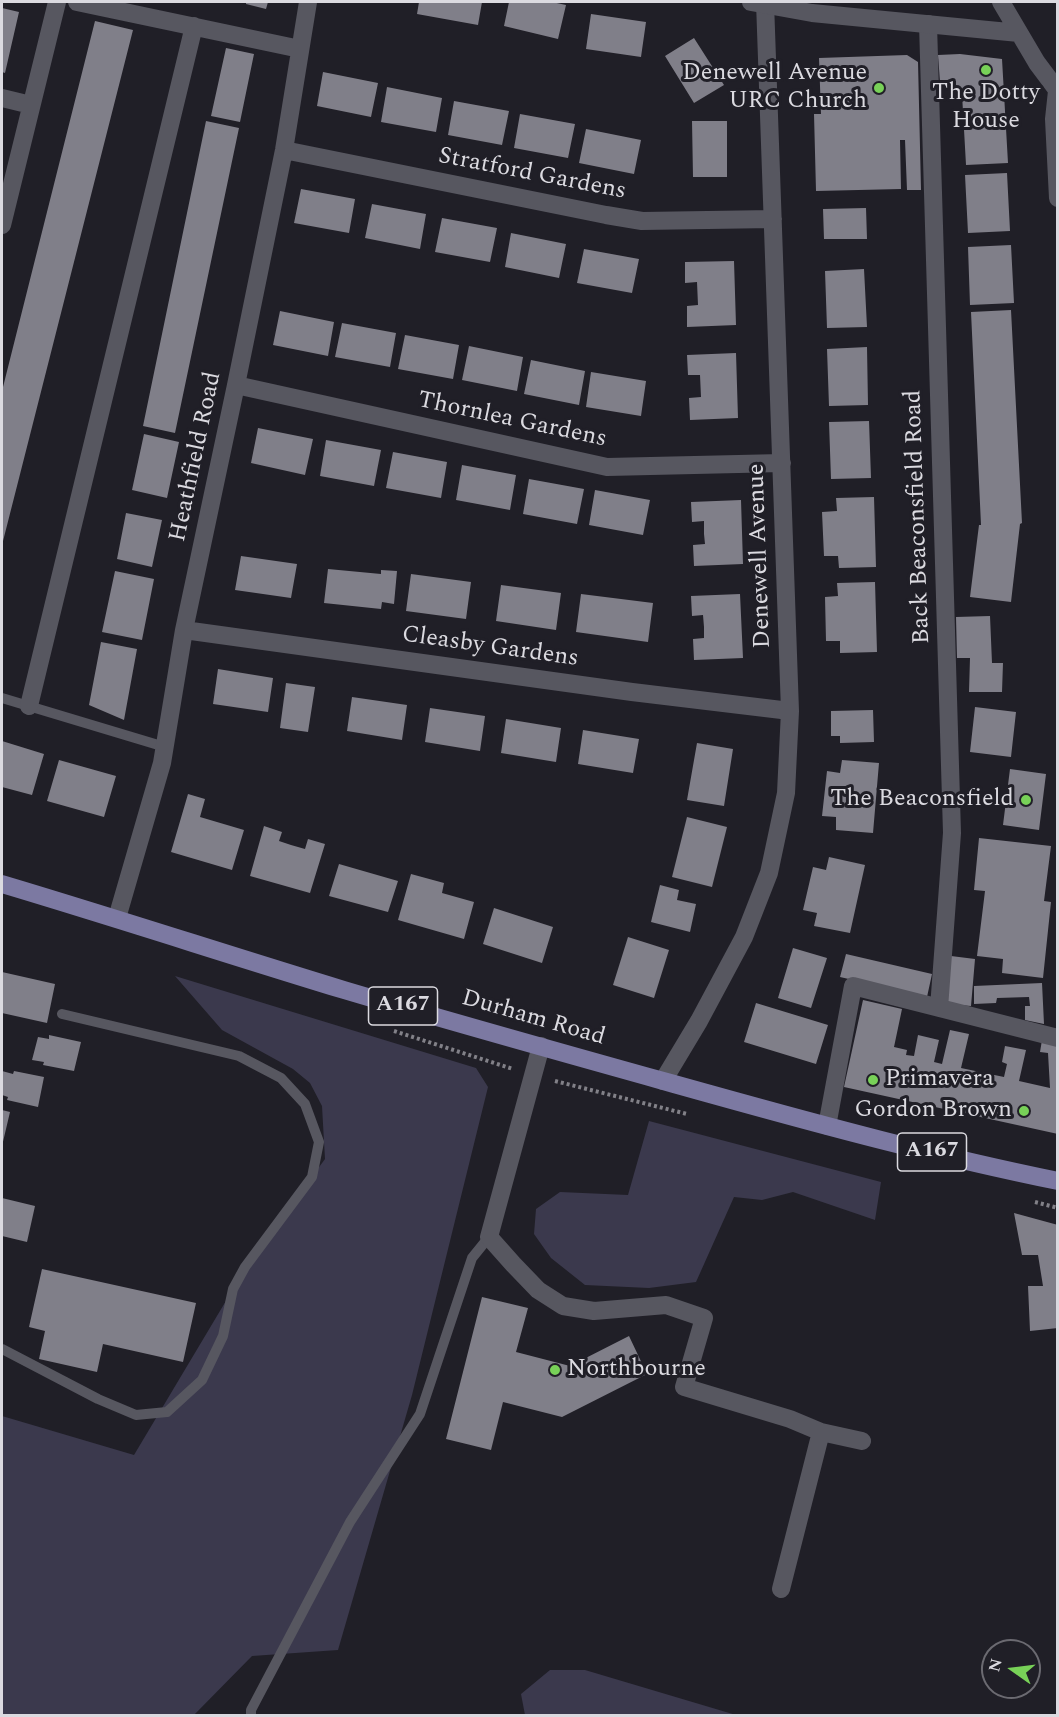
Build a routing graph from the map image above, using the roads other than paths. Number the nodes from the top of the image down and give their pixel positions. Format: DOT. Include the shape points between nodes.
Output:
graph roads {
  1 [pos="57,2"];
  2 [pos="77,2"];
  3 [pos="308,2"];
  4 [pos="1000,2"];
  5 [pos="760,3"];
  6 [pos="928,24"];
  7 [pos="194,26"];
  8 [pos="1019,33"];
  9 [pos="300,49"];
  10 [pos="1057,91"];
  11 [pos="2,98"];
  12 [pos="31,105"];
  13 [pos="284,150"];
  14 [pos="1058,198"];
  15 [pos="773,219"];
  16 [pos="2,223"];
  17 [pos="236,385"];
  18 [pos="782,463"];
  19 [pos="184,630"];
  20 [pos="2,698"];
  21 [pos="29,706"];
  22 [pos="790,711"];
  23 [pos="165,747"];
  24 [pos="2,884"];
  25 [pos="117,918"];
  26 [pos="939,1008"];
  27 [pos="62,1014"];
  28 [pos="1058,1038"];
  29 [pos="541,1046"];
  30 [pos="663,1081"];
  31 [pos="827,1126"];
  32 [pos="1058,1181"];
  33 [pos="489,1237"];
  34 [pos="2,1349"];
  35 [pos="821,1432"];
  36 [pos="862,1441"];
  37 [pos="781,1589"];
  38 [pos="251,1716"];
  1 -- 12 [label="street"];
  2 -- 7 [label="street"];
  3 -- 9 [label="street, Heathfield Road"];
  4 -- 8 [label="street"];
  5 -- 6 [label="street" via="812,13"];
  5 -- 15 [label="street, Denewell Avenue"];
  6 -- 8 [label="street"];
  6 -- 26 [label="street, Back Beaconsfield Road" via="952,833"];
  7 -- 9 [label="street"];
  7 -- 21 [label="street"];
  8 -- 10 [label="street"];
  9 -- 13 [label="street, Heathfield Road"];
  10 -- 14 [label="street" via="1054,119"];
  11 -- 12 [label="street"];
  12 -- 16 [label="street"];
  13 -- 15 [label="street, Stratford Gardens" via="642,221"];
  13 -- 17 [label="street, Heathfield Road"];
  15 -- 18 [label="street, Denewell Avenue"];
  17 -- 18 [label="street, Thornlea Gardens" via="607,467"];
  17 -- 19 [label="street, Heathfield Road"];
  18 -- 22 [label="street, Denewell Avenue"];
  19 -- 22 [label="street, Cleasby Gardens"];
  19 -- 23 [label="street, Heathfield Road"];
  20 -- 21 [label="lane"];
  21 -- 23 [label="lane"];
  22 -- 30 [label="street, Denewell Avenue" via="786,792 769,873 744,937"];
  23 -- 25 [label="street, Heathfield Road"];
  24 -- 25 [label="main road, Durham Road / A167"];
  25 -- 29 [label="main road, Durham Road / A167"];
  26 -- 28 [label="street"];
  26 -- 31 [label="street" via="853,987"];
  27 -- 34 [label="lane" via="239,1056 281,1078 305,1104 319,1142 312,1177 233,1289 223,1336 202,1380 167,1412 136,1415"];
  29 -- 30 [label="main road, Durham Road / A167"];
  29 -- 33 [label="street"];
  30 -- 31 [label="main road, Durham Road / A167"];
  31 -- 32 [label="main road, Durham Road / A167"];
  33 -- 35 [label="street" via="538,1290 563,1306 594,1311 666,1305 704,1318 684,1387"];
  33 -- 38 [label="lane" via="472,1258 420,1414 350,1522"];
  35 -- 36 [label="street"];
  35 -- 37 [label="street"];
}
